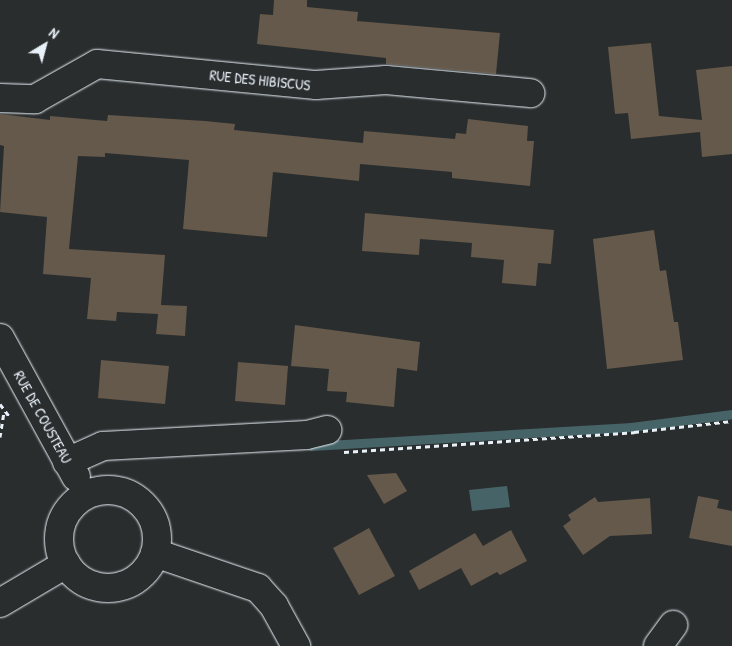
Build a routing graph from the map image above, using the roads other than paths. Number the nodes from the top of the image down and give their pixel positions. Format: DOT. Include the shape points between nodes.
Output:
graph roads {
  1 [pos="530,93"];
  2 [pos="0,98"];
  3 [pos="0,338"];
  4 [pos="332,441"];
  5 [pos="67,462"];
  6 [pos="86,495"];
  7 [pos="155,553"];
  8 [pos="66,564"];
  9 [pos="0,603"];
  10 [pos="296,646"];
  1 -- 2 [label="street, RUE DES HIBISCUS" via="386,80 316,85 97,64 35,99"];
  3 -- 5 [label="street, RUE DE COUSTEAU"];
  4 -- 5 [label="street" via="307,435 104,446"];
  5 -- 6 [label="street, RUE DE COUSTEAU"];
  6 -- 7 [label="street" via="104,490 123,492 140,501 154,525"];
  6 -- 8 [label="street" via="67,512 60,528"];
  7 -- 8 [label="street" via="136,579 106,588 90,584"];
  7 -- 10 [label="street" via="258,588 274,606"];
  8 -- 9 [label="street"];
}
